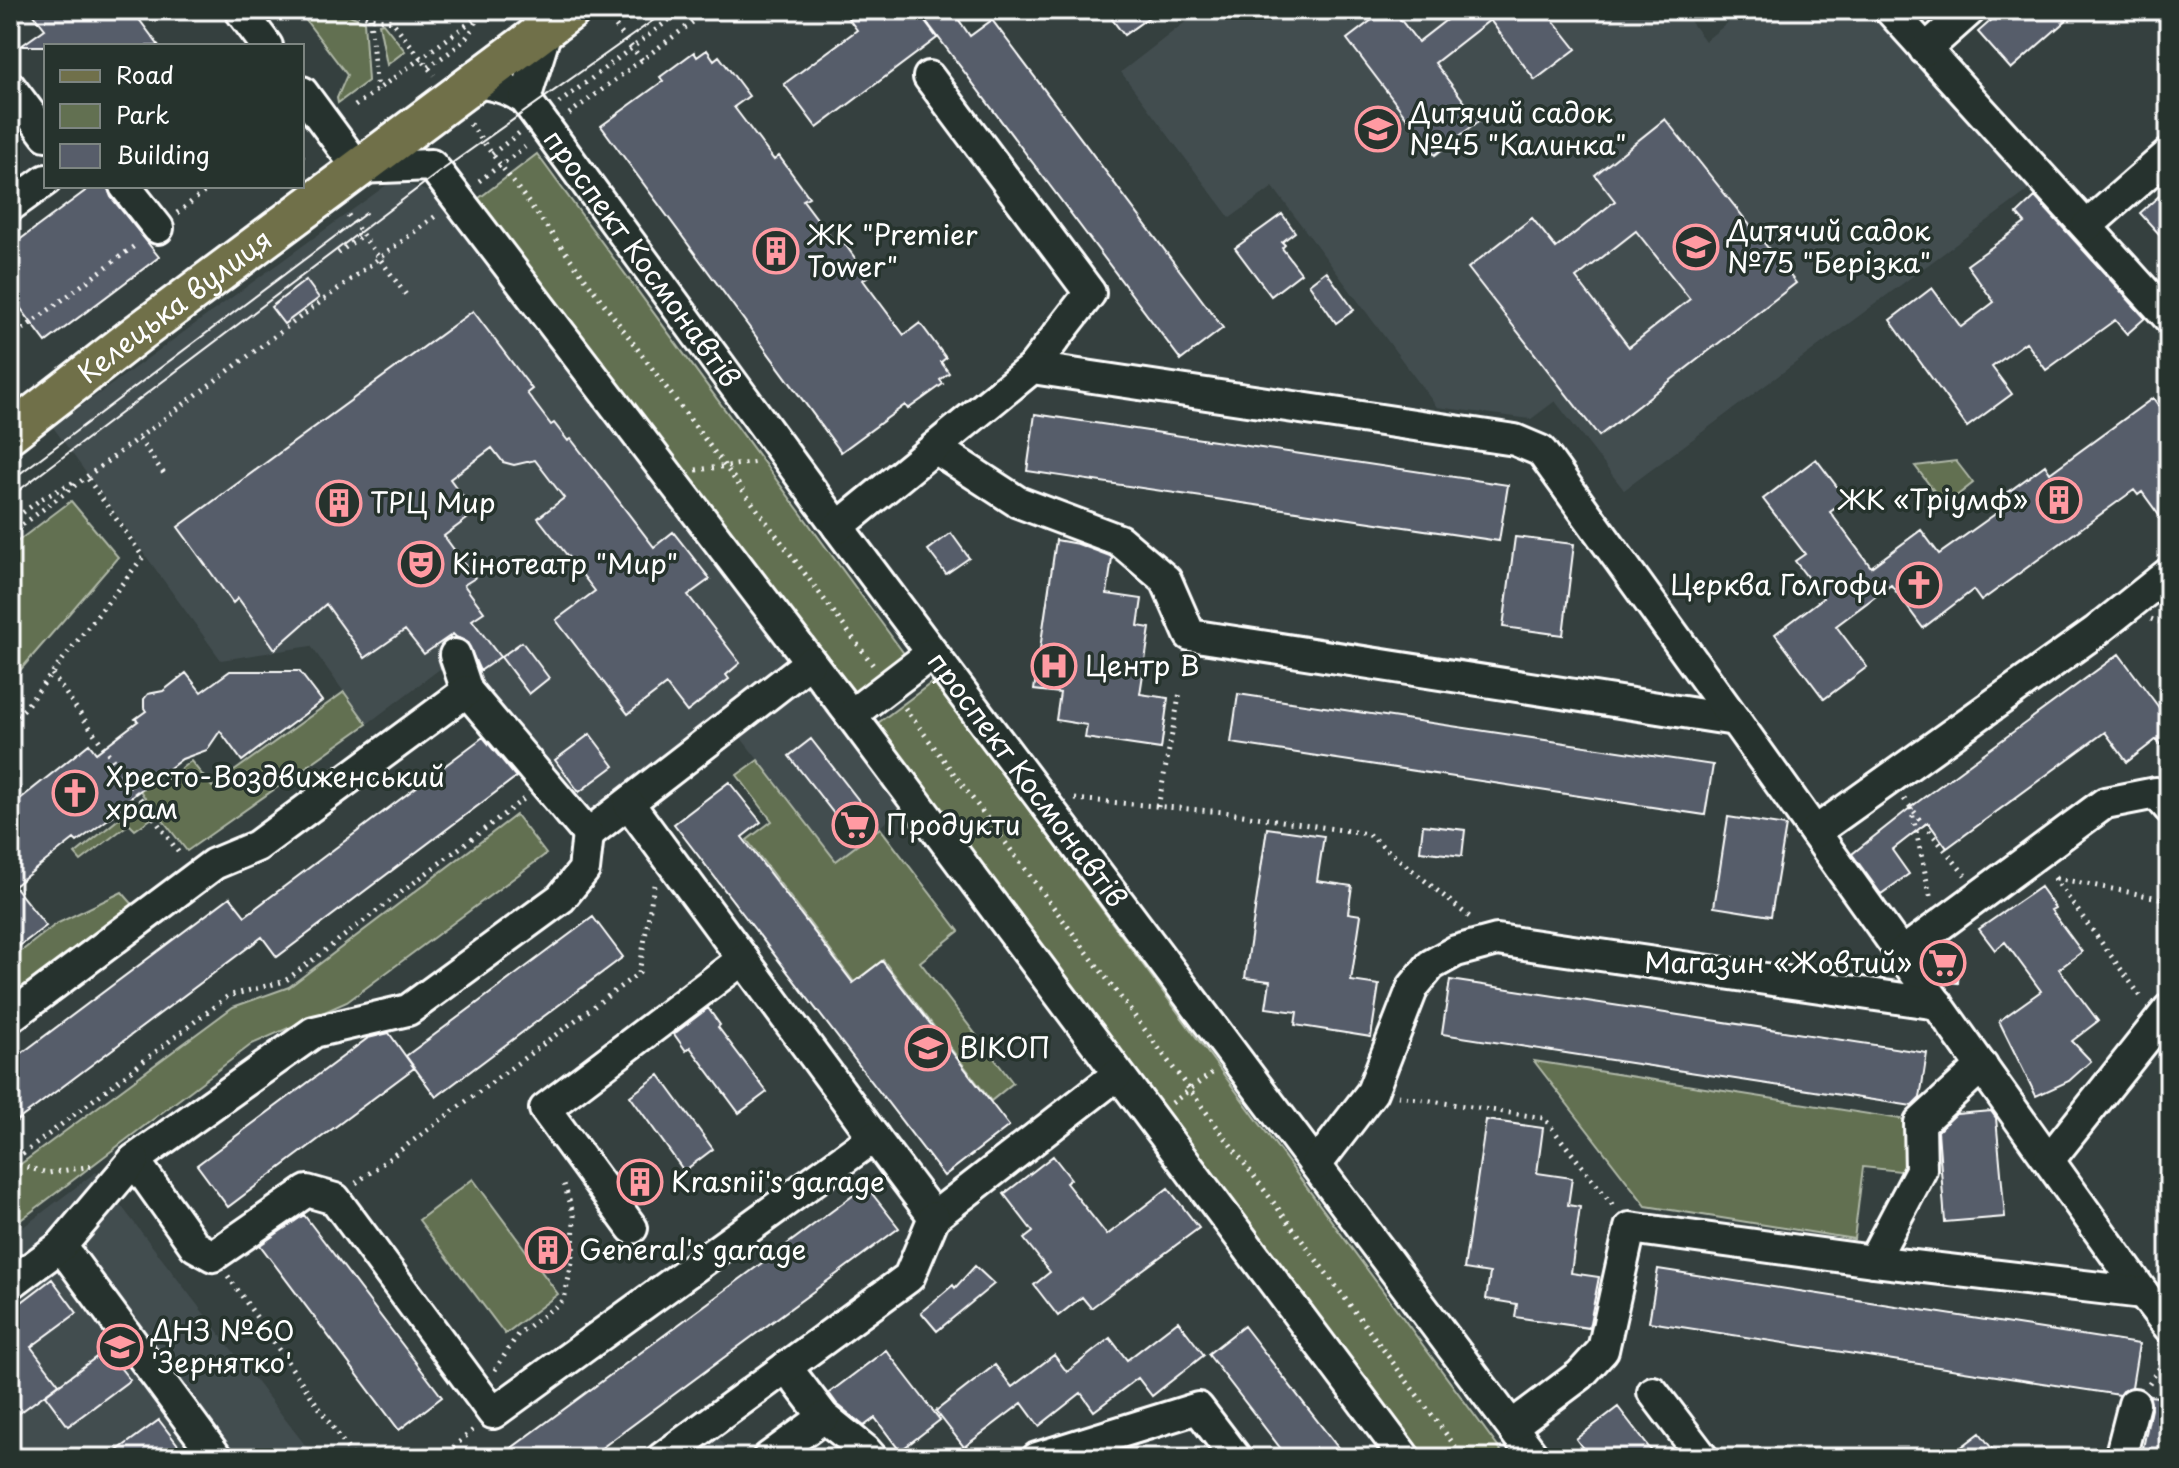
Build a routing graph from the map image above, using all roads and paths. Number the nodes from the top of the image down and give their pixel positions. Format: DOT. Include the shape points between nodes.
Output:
graph roads {
  1 [pos="240,10"];
  2 [pos="350,10"];
  3 [pos="369,10"];
  4 [pos="390,10"];
  5 [pos="460,10"];
  6 [pos="487,10"];
  7 [pos="624,10"];
  8 [pos="682,10"];
  9 [pos="709,10"];
  10 [pos="1890,10"];
  11 [pos="1970,10"];
  12 [pos="478,13"];
  13 [pos="565,15"];
  14 [pos="370,18"];
  15 [pos="611,19"];
  16 [pos="392,21"];
  17 [pos="266,44"];
  18 [pos="632,48"];
  19 [pos="1925,50"];
  20 [pos="421,57"];
  21 [pos="642,60"];
  22 [pos="929,77"];
  23 [pos="474,82"];
  24 [pos="10,87"];
  25 [pos="377,90"];
  26 [pos="304,95"];
  27 [pos="355,106"];
  28 [pos="432,113"];
  29 [pos="537,116"];
  30 [pos="471,125"];
  31 [pos="44,132"];
  32 [pos="492,154"];
  33 [pos="2169,154"];
  34 [pos="431,165"];
  35 [pos="500,165"];
  36 [pos="358,168"];
  37 [pos="44,181"];
  38 [pos="127,188"];
  39 [pos="209,188"];
  40 [pos="457,197"];
  41 [pos="10,206"];
  42 [pos="345,211"];
  43 [pos="2087,226"];
  44 [pos="158,228"];
  45 [pos="362,235"];
  46 [pos="338,253"];
  47 [pos="380,259"];
  48 [pos="409,299"];
  49 [pos="2169,318"];
  50 [pos="10,339"];
  51 [pos="1032,368"];
  52 [pos="10,433"];
  53 [pos="139,439"];
  54 [pos="935,448"];
  55 [pos="771,460"];
  56 [pos="725,466"];
  57 [pos="667,474"];
  58 [pos="86,476"];
  59 [pos="167,478"];
  60 [pos="10,522"];
  61 [pos="838,527"];
  62 [pos="10,534"];
  63 [pos="2169,573"];
  64 [pos="932,653"];
  65 [pos="455,655"];
  66 [pos="810,662"];
  67 [pos="52,674"];
  68 [pos="889,686"];
  69 [pos="467,691"];
  70 [pos="1180,692"];
  71 [pos="851,715"];
  72 [pos="10,720"];
  73 [pos="1735,720"];
  74 [pos="10,775"];
  75 [pos="1889,779"];
  76 [pos="545,783"];
  77 [pos="20,789"];
  78 [pos="1062,798"];
  79 [pos="629,804"];
  80 [pos="1158,807"];
  81 [pos="1911,807"];
  82 [pos="2169,808"];
  83 [pos="1815,832"];
  84 [pos="588,834"];
  85 [pos="661,848"];
  86 [pos="197,877"];
  87 [pos="1981,895"];
  88 [pos="2169,900"];
  89 [pos="1937,927"];
  90 [pos="1497,940"];
  91 [pos="1902,953"];
  92 [pos="743,959"];
  93 [pos="1938,1004"];
  94 [pos="2164,1015"];
  95 [pos="10,1017"];
  96 [pos="1223,1066"];
  97 [pos="1982,1066"];
  98 [pos="1118,1074"];
  99 [pos="1190,1090"];
  100 [pos="1372,1092"];
  101 [pos="1152,1118"];
  102 [pos="874,1137"];
  103 [pos="568,1140"];
  104 [pos="134,1160"];
  105 [pos="2049,1160"];
  106 [pos="10,1164"];
  107 [pos="1316,1165"];
  108 [pos="335,1199"];
  109 [pos="934,1217"];
  110 [pos="632,1228"];
  111 [pos="1630,1228"];
  112 [pos="61,1246"];
  113 [pos="213,1256"];
  114 [pos="1873,1261"];
  115 [pos="10,1284"];
  116 [pos="2143,1293"];
  117 [pos="2169,1327"];
  118 [pos="786,1367"];
  119 [pos="1653,1392"];
  120 [pos="487,1404"];
  121 [pos="2134,1404"];
  122 [pos="824,1417"];
  123 [pos="1512,1426"];
  124 [pos="217,1458"];
  125 [pos="354,1458"];
  126 [pos="441,1458"];
  127 [pos="662,1458"];
  128 [pos="768,1458"];
  129 [pos="872,1458"];
  130 [pos="1037,1458"];
  131 [pos="1236,1458"];
  132 [pos="1405,1458"];
  133 [pos="1464,1458"];
  134 [pos="1535,1458"];
  135 [pos="1703,1458"];
  136 [pos="2120,1458"];
  1 -- 17 [label="street"];
  2 -- 14 [label="path"];
  3 -- 14 [label="path"];
  4 -- 16 [label="path"];
  5 -- 12 [label="path"];
  6 -- 12 [label="path"];
  7 -- 15 [label="path"];
  8 -- 18 [label="path"];
  9 -- 21 [label="path"];
  10 -- 19 [label="street"];
  11 -- 19 [label="street"];
  12 -- 20 [label="path"];
  12 -- 20 [label="path" via="463,42 428,67"];
  13 -- 15 [label="path"];
  13 -- 23 [label="main road, Келецька вулиця"];
  13 -- 29 [label="street"];
  14 -- 16 [label="path"];
  14 -- 25 [label="path"];
  15 -- 18 [label="path"];
  16 -- 20 [label="path"];
  18 -- 21 [label="path"];
  18 -- 29 [label="path"];
  19 -- 43 [label="street"];
  20 -- 25 [label="path"];
  21 -- 29 [label="path"];
  22 -- 51 [label="street" via="1090,293"];
  23 -- 28 [label="main road, Келецька вулиця"];
  23 -- 29 [label="street" via="509,88"];
  24 -- 31 [label="street"];
  25 -- 27 [label="path"];
  26 -- 36 [label="street"];
  28 -- 34 [label="street" via="422,153"];
  28 -- 36 [label="main road, Келецька вулиця"];
  29 -- 32 [label="path"];
  29 -- 35 [label="path"];
  29 -- 61 [label="street, проспект Космонавтів"];
  30 -- 32 [label="path"];
  32 -- 35 [label="path"];
  33 -- 43 [label="street"];
  34 -- 36 [label="street"];
  34 -- 40 [label="street"];
  35 -- 40 [label="path"];
  35 -- 56 [label="path"];
  36 -- 52 [label="main road, Келецька вулиця"];
  37 -- 41 [label="street"];
  38 -- 44 [label="street"];
  39 -- 44 [label="path"];
  40 -- 47 [label="path"];
  40 -- 57 [label="street"];
  42 -- 45 [label="path"];
  43 -- 49 [label="street"];
  44 -- 50 [label="path"];
  45 -- 46 [label="path"];
  45 -- 47 [label="path"];
  47 -- 48 [label="path"];
  47 -- 53 [label="path"];
  51 -- 54 [label="street"];
  51 -- 73 [label="street" via="1515,440 1541,451"];
  53 -- 58 [label="path"];
  53 -- 59 [label="path"];
  54 -- 61 [label="street"];
  54 -- 73 [label="street" via="1018,502 1119,540 1166,580 1190,635"];
  55 -- 56 [label="path"];
  56 -- 57 [label="path"];
  56 -- 68 [label="path"];
  57 -- 66 [label="street"];
  58 -- 60 [label="path"];
  58 -- 62 [label="path"];
  58 -- 67 [label="path" via="143,557"];
  61 -- 64 [label="street, проспект Космонавтів"];
  63 -- 75 [label="street"];
  64 -- 68 [label="street"];
  64 -- 107 [label="street, проспект Космонавтів"];
  65 -- 69 [label="street"];
  66 -- 71 [label="street"];
  66 -- 79 [label="street"];
  67 -- 72 [label="path"];
  67 -- 86 [label="path"];
  68 -- 71 [label="street"];
  68 -- 99 [label="path"];
  69 -- 76 [label="street"];
  69 -- 86 [label="street" via="257,846"];
  70 -- 80 [label="path"];
  71 -- 98 [label="street"];
  73 -- 83 [label="street"];
  74 -- 77 [label="path"];
  75 -- 81 [label="path"];
  75 -- 83 [label="street"];
  76 -- 84 [label="street"];
  76 -- 106 [label="path" via="285,981 228,996"];
  78 -- 80 [label="path"];
  79 -- 84 [label="street"];
  79 -- 85 [label="street"];
  80 -- 90 [label="path" via="1368,834"];
  81 -- 87 [label="path"];
  81 -- 89 [label="path"];
  82 -- 87 [label="street" via="2156,793 2105,803"];
  83 -- 91 [label="street"];
  84 -- 104 [label="street" via="584,870 561,898 408,1010 314,1032"];
  85 -- 92 [label="street"];
  85 -- 108 [label="path" via="639,973"];
  86 -- 95 [label="street"];
  87 -- 89 [label="street"];
  88 -- 94 [label="path" via="2054,878"];
  89 -- 91 [label="street"];
  90 -- 93 [label="street"];
  90 -- 100 [label="street" via="1456,951 1431,965 1413,987"];
  91 -- 93 [label="street"];
  92 -- 102 [label="street"];
  92 -- 103 [label="street" via="545,1109"];
  93 -- 97 [label="street"];
  94 -- 105 [label="street"];
  96 -- 99 [label="path"];
  97 -- 105 [label="street"];
  97 -- 114 [label="street" via="1920,1123 1921,1170"];
  98 -- 101 [label="street"];
  98 -- 109 [label="street"];
  99 -- 101 [label="path"];
  99 -- 133 [label="path"];
  100 -- 107 [label="street"];
  100 -- 111 [label="path" via="1544,1118"];
  101 -- 132 [label="street"];
  102 -- 109 [label="street"];
  102 -- 120 [label="street"];
  103 -- 110 [label="street"];
  103 -- 120 [label="path" via="561,1175 574,1216 573,1258 564,1300 518,1334"];
  104 -- 106 [label="path" via="48,1173"];
  104 -- 112 [label="street"];
  104 -- 113 [label="street" via="195,1246"];
  105 -- 116 [label="street"];
  107 -- 123 [label="street, проспект Космонавтів"];
  108 -- 113 [label="street" via="307,1191"];
  108 -- 120 [label="street"];
  109 -- 118 [label="street" via="909,1277"];
  111 -- 114 [label="street"];
  111 -- 123 [label="street" via="1603,1350 1580,1375"];
  112 -- 115 [label="street"];
  112 -- 124 [label="street"];
  113 -- 125 [label="path"];
  114 -- 116 [label="street"];
  116 -- 117 [label="street"];
  118 -- 122 [label="street"];
  118 -- 127 [label="street"];
  119 -- 135 [label="street"];
  120 -- 126 [label="path"];
  121 -- 136 [label="street"];
  122 -- 128 [label="street"];
  122 -- 129 [label="street"];
  123 -- 134 [label="street, проспект Космонавтів"];
  130 -- 131 [label="street" via="1198,1408"];
}
